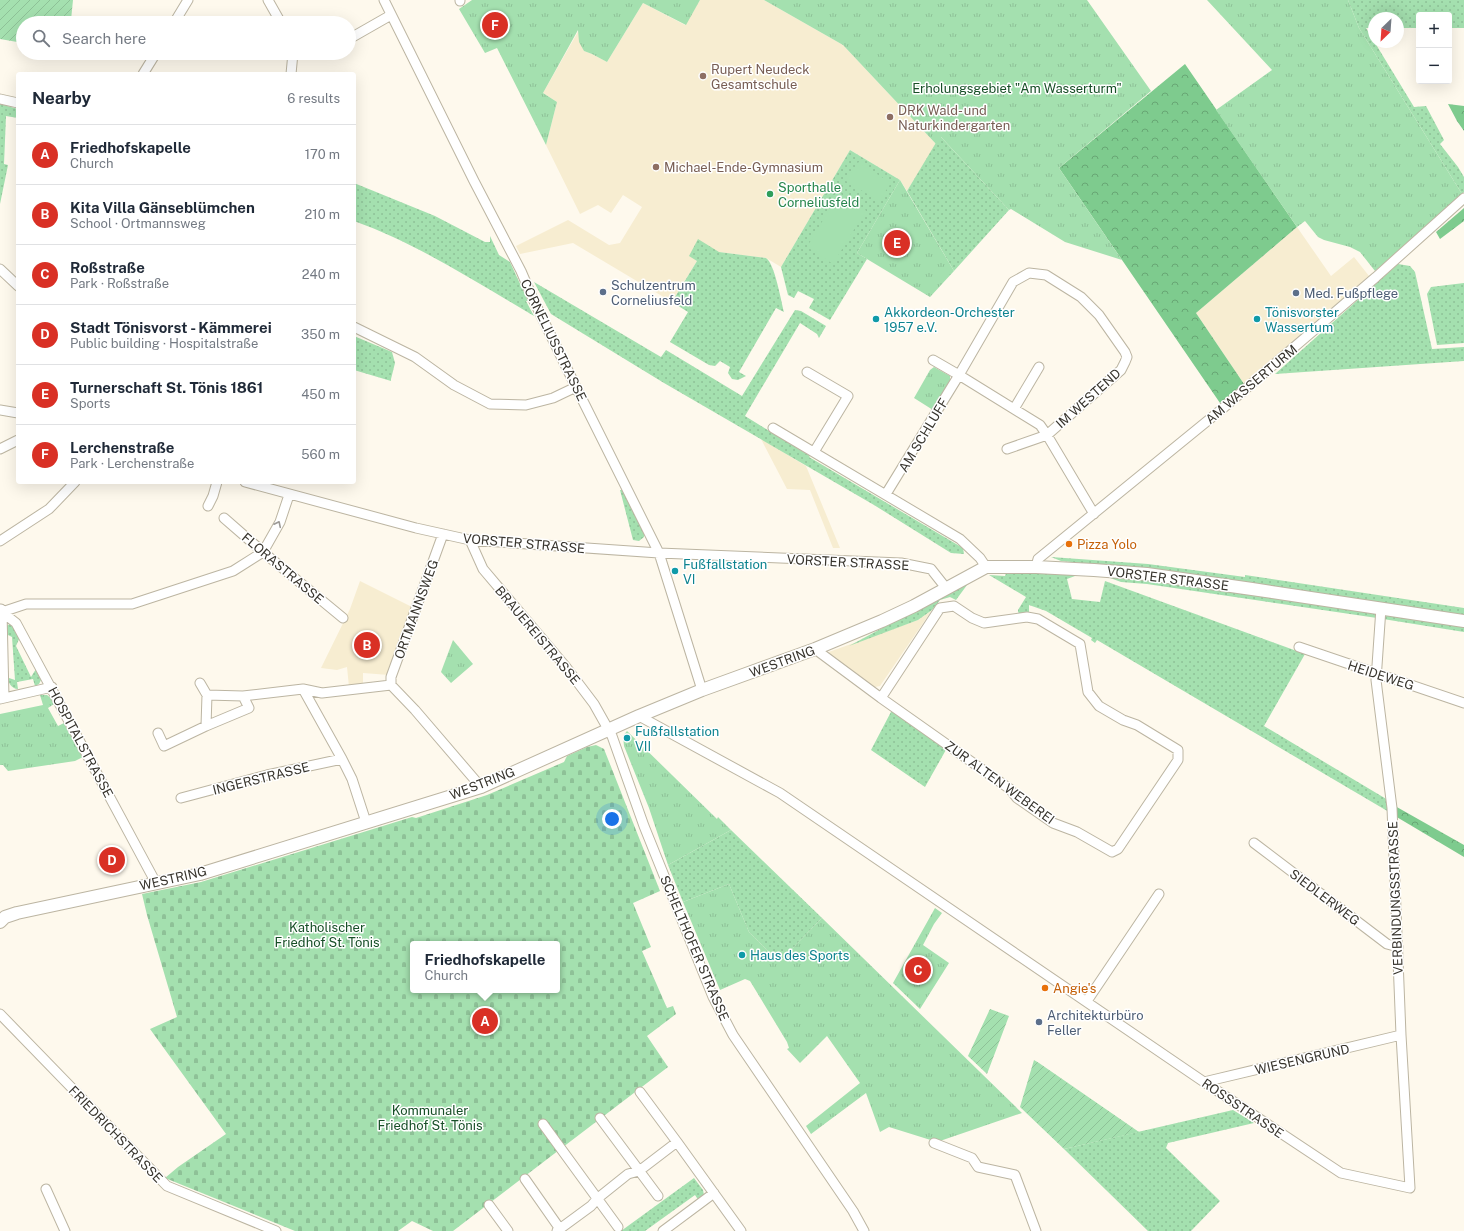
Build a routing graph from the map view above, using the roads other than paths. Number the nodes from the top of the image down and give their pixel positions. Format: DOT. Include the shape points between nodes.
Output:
graph roads {
  1 [pos="188,0"];
  2 [pos="268,0"];
  3 [pos="384,0"];
  4 [pos="391,15"];
  5 [pos="178,16"];
  6 [pos="276,16"];
  7 [pos="356,35"];
  8 [pos="152,60"];
  9 [pos="292,60"];
  10 [pos="144,72"];
  11 [pos="291,72"];
  12 [pos="0,99"];
  13 [pos="16,103"];
  14 [pos="1464,198"];
  15 [pos="0,269"];
  16 [pos="16,284"];
  17 [pos="356,328"];
  18 [pos="933,360"];
  19 [pos="1040,367"];
  20 [pos="806,372"];
  21 [pos="959,376"];
  22 [pos="576,387"];
  23 [pos="1014,408"];
  24 [pos="0,410"];
  25 [pos="16,413"];
  26 [pos="773,428"];
  27 [pos="1047,435"];
  28 [pos="16,441"];
  29 [pos="0,449"];
  30 [pos="1007,449"];
  31 [pos="814,452"];
  32 [pos="73,484"];
  33 [pos="216,484"];
  34 [pos="252,484"];
  35 [pos="886,494"];
  36 [pos="289,495"];
  37 [pos="208,506"];
  38 [pos="1094,514"];
  39 [pos="224,518"];
  40 [pos="443,534"];
  41 [pos="470,540"];
  42 [pos="0,541"];
  43 [pos="263,552"];
  44 [pos="659,553"];
  45 [pos="986,567"];
  46 [pos="1036,567"];
  47 [pos="946,588"];
  48 [pos="1381,608"];
  49 [pos="1,609"];
  50 [pos="343,618"];
  51 [pos="1464,621"];
  52 [pos="1298,647"];
  53 [pos="814,649"];
  54 [pos="1376,674"];
  55 [pos="200,683"];
  56 [pos="391,685"];
  57 [pos="52,687"];
  58 [pos="302,688"];
  59 [pos="702,690"];
  60 [pos="207,695"];
  61 [pos="244,696"];
  62 [pos="881,698"];
  63 [pos="2,699"];
  64 [pos="1464,702"];
  65 [pos="639,716"];
  66 [pos="206,726"];
  67 [pos="608,730"];
  68 [pos="158,733"];
  69 [pos="342,759"];
  70 [pos="481,787"];
  71 [pos="181,798"];
  72 [pos="366,822"];
  73 [pos="1254,843"];
  74 [pos="156,882"];
  75 [pos="1159,894"];
  76 [pos="0,922"];
  77 [pos="1398,947"];
  78 [pos="1086,1001"];
  79 [pos="0,1014"];
  80 [pos="1401,1035"];
  81 [pos="1204,1082"];
  82 [pos="640,1092"];
  83 [pos="600,1118"];
  84 [pos="544,1124"];
  85 [pos="677,1142"];
  86 [pos="934,1143"];
  87 [pos="638,1171"];
  88 [pos="525,1179"];
  89 [pos="1410,1188"];
  90 [pos="46,1189"];
  91 [pos="714,1193"];
  92 [pos="658,1196"];
  93 [pos="598,1198"];
  94 [pos="489,1205"];
  95 [pos="618,1227"];
  96 [pos="558,1230"];
  97 [pos="65,1231"];
  98 [pos="276,1231"];
  99 [pos="508,1231"];
  100 [pos="663,1231"];
  101 [pos="740,1231"];
  102 [pos="864,1231"];
  103 [pos="1036,1231"];
  1 -- 5 [label="street"];
  2 -- 6 [label="street"];
  3 -- 4 [label="street, CORNELIUSSTRASSE"];
  4 -- 7 [label="street"];
  4 -- 22 [label="street, CORNELIUSSTRASSE"];
  8 -- 10 [label="street"];
  9 -- 11 [label="street"];
  12 -- 13 [label="street"];
  14 -- 38 [label="street, AM WASSERTURM" via="1228,404"];
  15 -- 16 [label="street"];
  17 -- 22 [label="street" via="416,357 454,385 490,404 526,405 553,398"];
  18 -- 21 [label="street, IM WESTEND"];
  19 -- 23 [label="street"];
  20 -- 31 [label="street" via="848,396"];
  21 -- 23 [label="street, IM WESTEND"];
  21 -- 27 [label="street, IM WESTEND" via="1014,282 1029,273 1046,275 1081,297 1099,315 1122,347 1125,362 1121,370"];
  21 -- 35 [label="street, AM SCHLUFF"];
  22 -- 44 [label="street, CORNELIUSSTRASSE"];
  23 -- 27 [label="street, IM WESTEND" via="1040,425"];
  24 -- 25 [label="street"];
  26 -- 31 [label="street"];
  27 -- 30 [label="street, IM WESTEND"];
  27 -- 38 [label="street, IM WESTEND"];
  28 -- 29 [label="street"];
  31 -- 35 [label="street"];
  32 -- 42 [label="street" via="49,509"];
  33 -- 37 [label="street"];
  34 -- 36 [label="street, VORSTER STRASSE"];
  35 -- 45 [label="street" via="960,540"];
  36 -- 40 [label="street, VORSTER STRASSE"];
  43 -- 36 [label="street, one-way" via="280,522"];
  38 -- 46 [label="street, AM WASSERTURM" via="1038,559"];
  39 -- 43 [label="street, FLORASTRASSE"];
  40 -- 41 [label="street, VORSTER STRASSE"];
  40 -- 56 [label="street, ORTMANNSWEG"];
  41 -- 44 [label="street, VORSTER STRASSE"];
  41 -- 67 [label="street, BRAUEREISTRASSE" via="484,569 566,667 594,704"];
  43 -- 49 [label="street" via="233,571 132,604 26,604"];
  43 -- 50 [label="street, FLORASTRASSE"];
  44 -- 47 [label="street, VORSTER STRASSE" via="901,563 931,569"];
  44 -- 59 [label="street, CORNELIUSSTRASSE"];
  45 -- 46 [label="street, VORSTER STRASSE"];
  45 -- 47 [label="street, VORSTER STRASSE"];
  46 -- 48 [label="street, VORSTER STRASSE" via="1147,574"];
  47 -- 53 [label="street, WESTRING" via="904,610"];
  48 -- 51 [label="street, VORSTER STRASSE"];
  48 -- 54 [label="street, VERBINDUNGSSTRASSE"];
  49 -- 57 [label="street, HOSPITALSTRASSE" via="16,623"];
  49 -- 63 [label="street"];
  52 -- 54 [label="street, HEIDEWEG"];
  53 -- 59 [label="street, WESTRING"];
  53 -- 62 [label="street, ZUR ALTEN WEBEREI"];
  54 -- 64 [label="street, HEIDEWEG"];
  54 -- 77 [label="street, VERBINDUNGSSTRASSE" via="1392,808"];
  55 -- 60 [label="street"];
  56 -- 58 [label="street" via="322,693"];
  56 -- 70 [label="street"];
  57 -- 63 [label="street"];
  57 -- 74 [label="street, HOSPITALSTRASSE"];
  58 -- 61 [label="street"];
  58 -- 69 [label="street"];
  59 -- 65 [label="street, WESTRING"];
  60 -- 61 [label="street"];
  60 -- 66 [label="street"];
  61 -- 66 [label="street" via="250,708"];
  62 -- 62 [label="street, ZUR ALTEN WEBEREI" via="940,608 954,606 984,623 1027,617 1038,619 1080,644 1088,692 1100,706 1178,750 1178,760 1118,849 1112,852 1077,832 1053,823 1017,798 1010,789"];
  65 -- 67 [label="street, WESTRING"];
  65 -- 78 [label="street, ROSSSTRASSE" via="780,793"];
  66 -- 68 [label="street" via="164,746"];
  67 -- 70 [label="street, WESTRING"];
  67 -- 102 [label="street, SCHELTHOFER STRASSE" via="713,996 734,1035"];
  69 -- 71 [label="street, INGERSTRASSE" via="267,775"];
  69 -- 72 [label="street" via="352,779"];
  70 -- 72 [label="street, WESTRING"];
  72 -- 74 [label="street, WESTRING" via="200,874"];
  73 -- 77 [label="street, SIEDLERWEG" via="1387,944"];
  74 -- 76 [label="street, WESTRING" via="17,912"];
  75 -- 78 [label="street"];
  77 -- 80 [label="street, VERBINDUNGSSTRASSE"];
  78 -- 81 [label="street, ROSSSTRASSE"];
  79 -- 98 [label="street, FRIEDRICHSTRASSE" via="167,1186"];
  80 -- 81 [label="street, WIESENGRUND"];
  80 -- 89 [label="street, VERBINDUNGSSTRASSE"];
  81 -- 89 [label="street, ROSSSTRASSE" via="1341,1173"];
  82 -- 85 [label="street"];
  83 -- 87 [label="street"];
  84 -- 93 [label="street"];
  85 -- 87 [label="street"];
  85 -- 91 [label="street"];
  86 -- 103 [label="street" via="972,1158 978,1168 1015,1175"];
  87 -- 92 [label="street"];
  87 -- 93 [label="street" via="628,1174"];
  88 -- 96 [label="street"];
  90 -- 97 [label="street"];
  91 -- 100 [label="street"];
  91 -- 101 [label="street"];
  93 -- 95 [label="street"];
  93 -- 96 [label="street"];
  94 -- 99 [label="street"];
}
